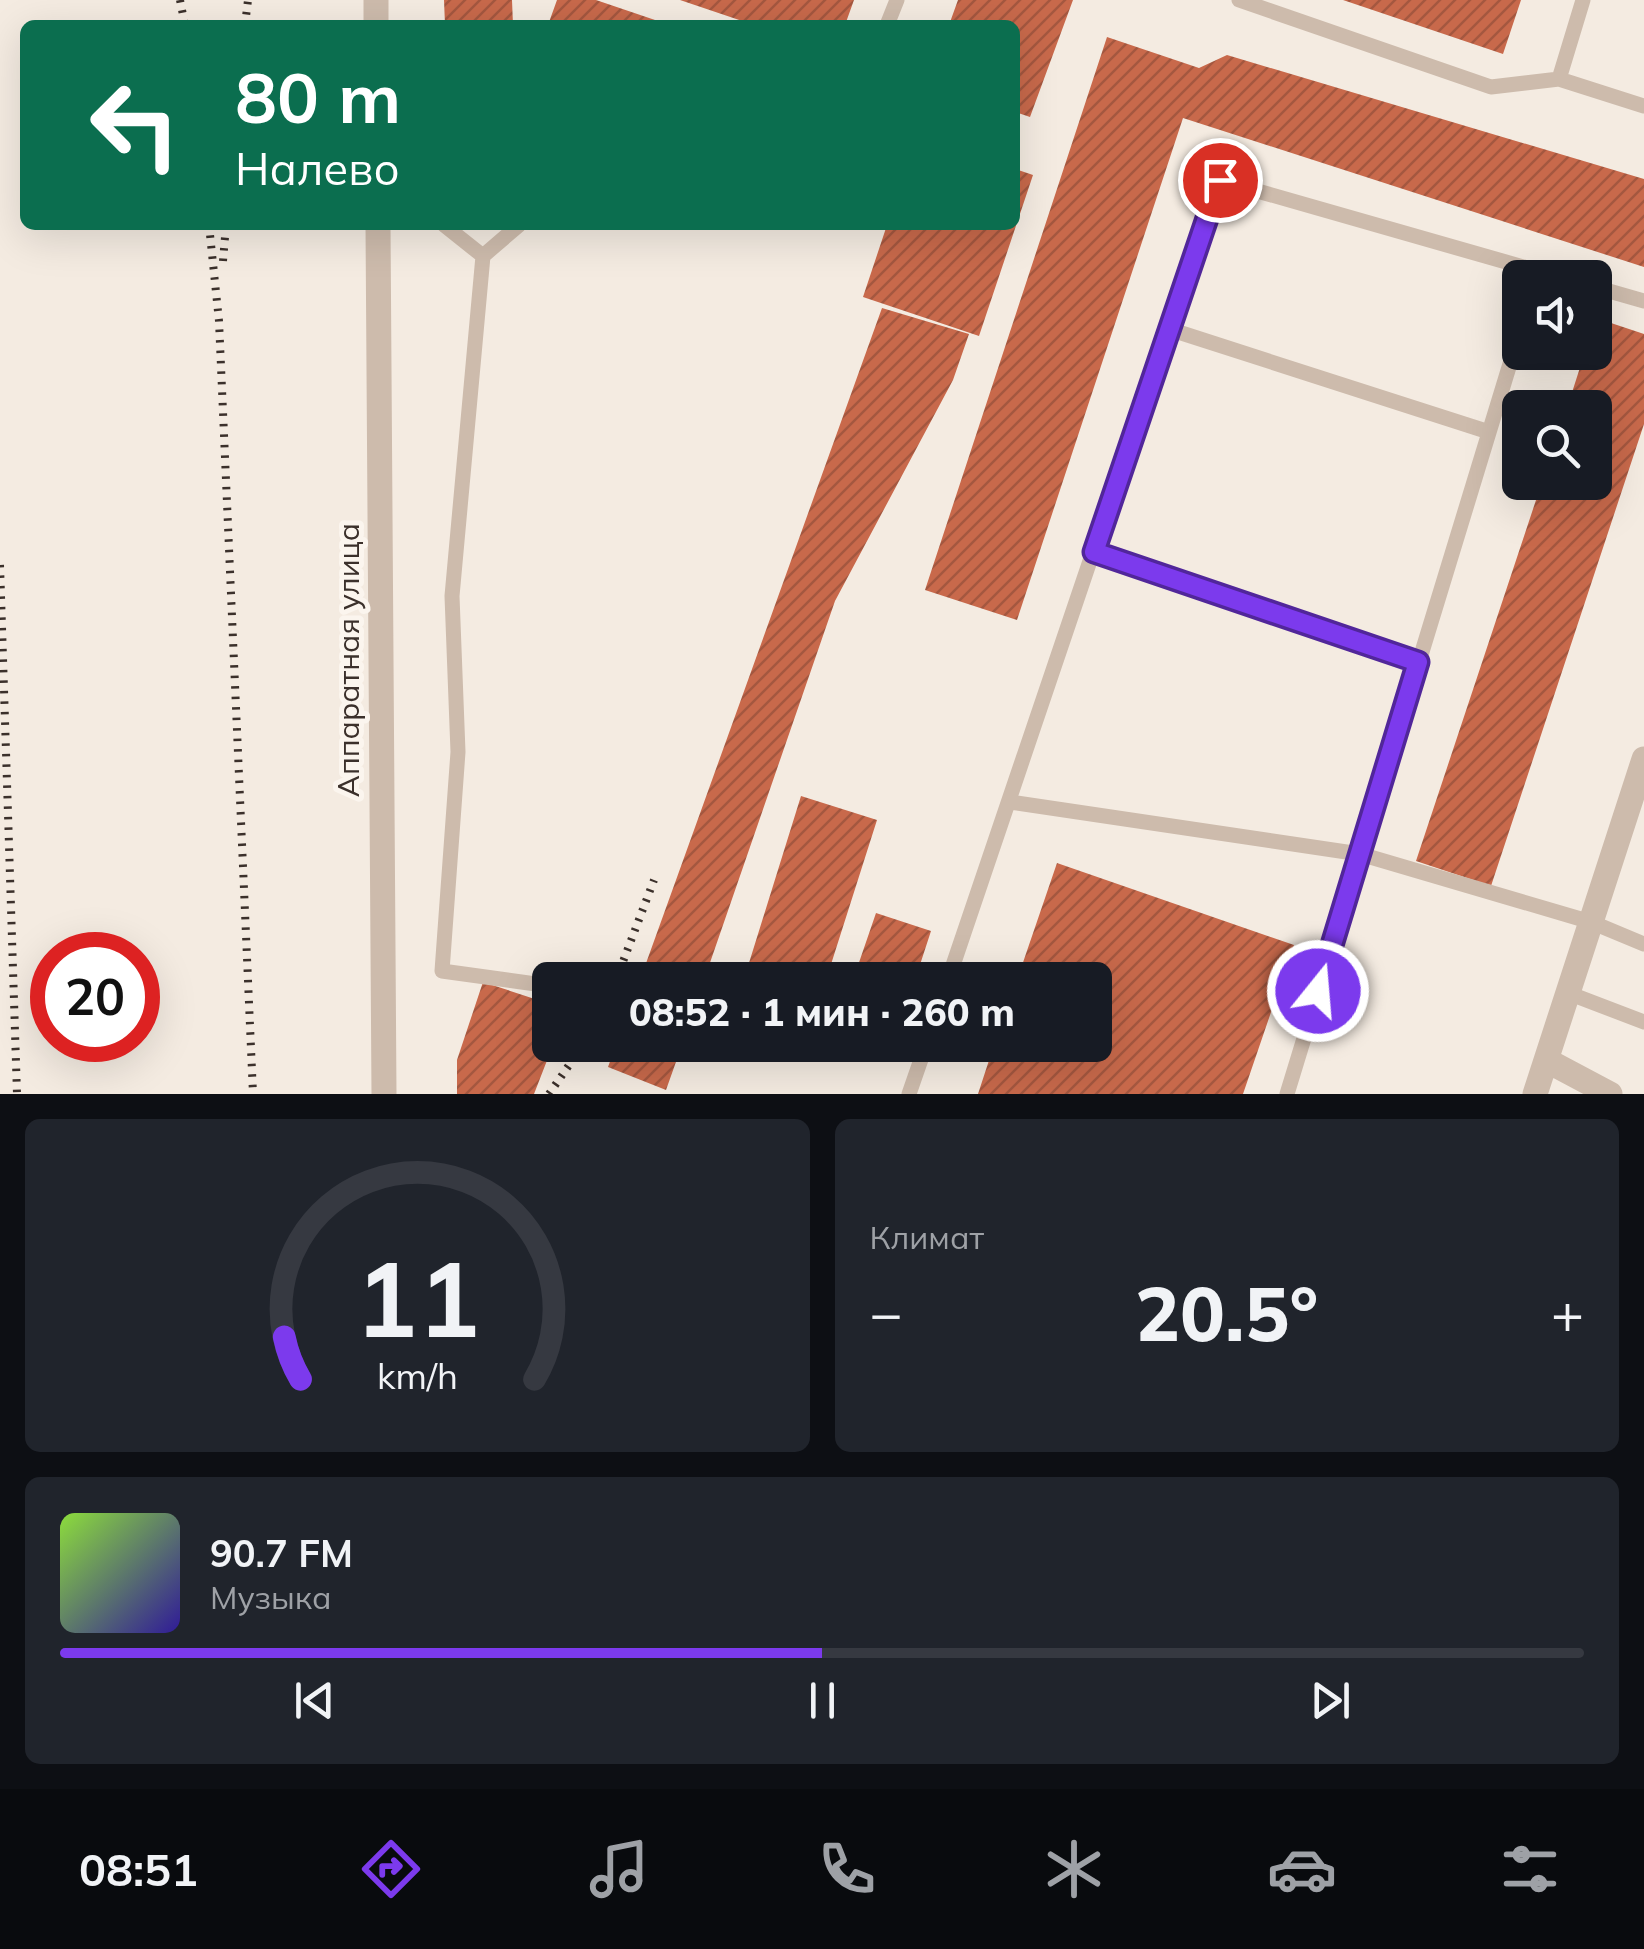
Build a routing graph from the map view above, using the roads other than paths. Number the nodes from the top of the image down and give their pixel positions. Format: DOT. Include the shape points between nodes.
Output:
graph roads {
  1 [pos="1238,0"];
  2 [pos="1583,0"];
  3 [pos="1559,79"];
  4 [pos="1644,106"];
  5 [pos="378,230"];
  6 [pos="450,230"];
  7 [pos="513,230"];
  8 [pos="483,256"];
  9 [pos="1502,264"];
  10 [pos="1612,292"];
  11 [pos="1644,301"];
  12 [pos="1169,330"];
  13 [pos="1508,370"];
  14 [pos="1489,432"];
  15 [pos="1094,552"];
  16 [pos="1418,662"];
  17 [pos="1644,759"];
  18 [pos="1010,802"];
  19 [pos="1360,854"];
  20 [pos="1591,922"];
  21 [pos="1644,944"];
  22 [pos="954,962"];
  23 [pos="532,983"];
  24 [pos="1568,993"];
  25 [pos="1644,1022"];
  26 [pos="1546,1060"];
  27 [pos="920,1062"];
  28 [pos="384,1094"];
  29 [pos="909,1094"];
  30 [pos="1286,1094"];
  31 [pos="1535,1094"];
  32 [pos="1610,1094"];
  1 -- 3 [label="lane" via="1491,87"];
  2 -- 3 [label="lane"];
  3 -- 4 [label="lane"];
  5 -- 28 [label="street, Аппаратная улица"];
  6 -- 8 [label="lane"];
  7 -- 8 [label="lane"];
  8 -- 23 [label="lane" via="452,596 458,752 442,970"];
  9 -- 12 [label="lane" via="1220,180"];
  10 -- 11 [label="lane"];
  12 -- 14 [label="lane"];
  12 -- 15 [label="lane"];
  13 -- 14 [label="lane"];
  14 -- 16 [label="lane"];
  15 -- 16 [label="lane"];
  15 -- 18 [label="lane"];
  16 -- 19 [label="lane"];
  17 -- 20 [label="street"];
  18 -- 19 [label="lane"];
  18 -- 22 [label="lane"];
  19 -- 20 [label="lane"];
  19 -- 30 [label="lane"];
  20 -- 21 [label="lane"];
  20 -- 24 [label="street"];
  24 -- 25 [label="lane"];
  24 -- 26 [label="street"];
  26 -- 31 [label="street"];
  26 -- 32 [label="street"];
  27 -- 29 [label="lane"];
}
